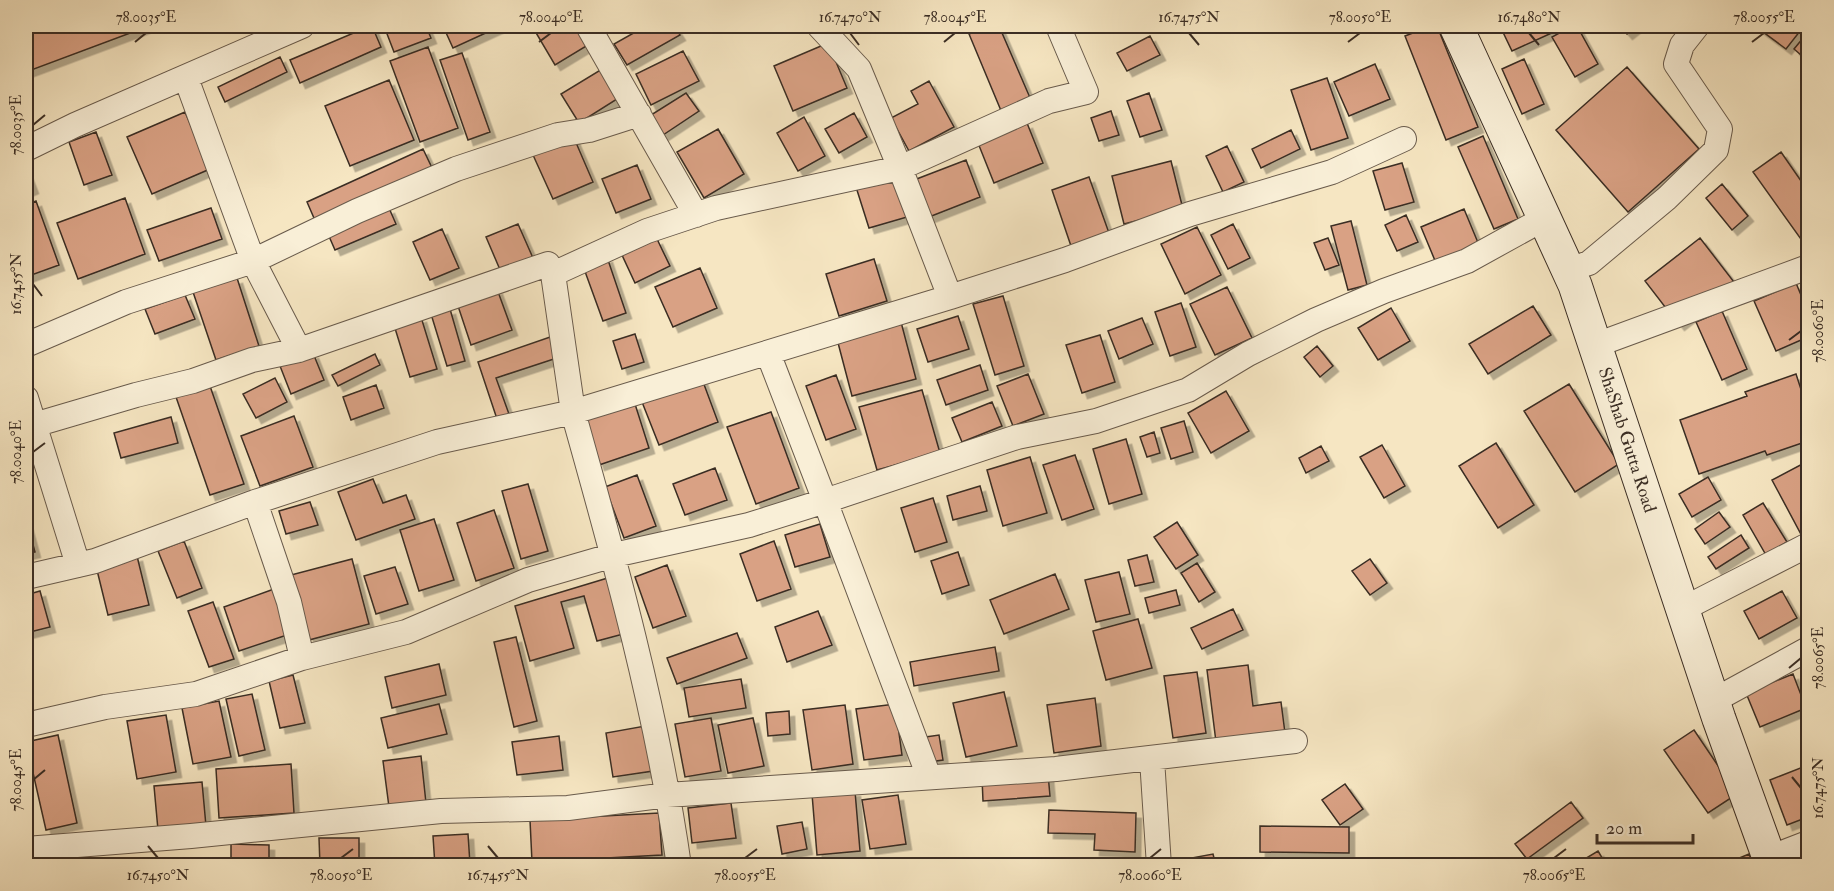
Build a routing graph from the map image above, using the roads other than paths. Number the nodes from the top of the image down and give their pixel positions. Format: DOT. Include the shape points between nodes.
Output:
graph roads {
  1 [pos="302,26"];
  2 [pos="588,26"];
  3 [pos="819,26"];
  4 [pos="1058,26"];
  5 [pos="1456,26"];
  6 [pos="1697,26"];
  7 [pos="186,78"];
  8 [pos="639,114"];
  9 [pos="1404,139"];
  10 [pos="26,149"];
  11 [pos="900,168"];
  12 [pos="696,215"];
  13 [pos="1545,218"];
  14 [pos="253,261"];
  15 [pos="1809,267"];
  16 [pos="1569,270"];
  17 [pos="553,274"];
  18 [pos="950,297"];
  19 [pos="26,345"];
  20 [pos="1596,345"];
  21 [pos="299,350"];
  22 [pos="768,353"];
  23 [pos="26,398"];
  24 [pos="573,412"];
  25 [pos="34,425"];
  26 [pos="825,501"];
  27 [pos="255,502"];
  28 [pos="1809,545"];
  29 [pos="614,555"];
  30 [pos="78,565"];
  31 [pos="26,577"];
  32 [pos="1683,609"];
  33 [pos="1809,649"];
  34 [pos="302,658"];
  35 [pos="1713,701"];
  36 [pos="26,725"];
  37 [pos="1295,741"];
  38 [pos="1152,759"];
  39 [pos="929,777"];
  40 [pos="668,795"];
  41 [pos="1809,843"];
  42 [pos="26,849"];
  43 [pos="1770,862"];
  44 [pos="679,866"];
  45 [pos="1159,866"];
  1 -- 7 [label="street"];
  2 -- 8 [label="street"];
  3 -- 11 [label="street" via="859,69"];
  4 -- 11 [label="street" via="1086,92 1049,100"];
  5 -- 13 [label="street, ShaShab Gutta Road"];
  6 -- 16 [label="street" via="1682,45 1676,64 1720,129 1716,150 1667,198 1597,256"];
  7 -- 10 [label="street"];
  7 -- 14 [label="street"];
  8 -- 12 [label="street"];
  8 -- 14 [label="street" via="558,135 456,169"];
  9 -- 18 [label="street" via="1332,172 1190,213 1065,260"];
  11 -- 12 [label="street"];
  11 -- 18 [label="street"];
  12 -- 17 [label="street" via="647,231"];
  13 -- 16 [label="street, ShaShab Gutta Road"];
  13 -- 26 [label="street" via="1467,261 1316,320 1188,390 1096,421 1017,437"];
  14 -- 19 [label="street" via="126,302"];
  14 -- 21 [label="street"];
  15 -- 20 [label="street"];
  16 -- 20 [label="street, ShaShab Gutta Road"];
  17 -- 21 [label="street" via="548,264"];
  17 -- 24 [label="street"];
  18 -- 22 [label="street"];
  20 -- 32 [label="street, ShaShab Gutta Road"];
  21 -- 25 [label="street" via="252,360 193,381"];
  22 -- 24 [label="street"];
  22 -- 26 [label="street"];
  23 -- 25 [label="street"];
  24 -- 27 [label="street" via="438,442"];
  24 -- 29 [label="street"];
  25 -- 30 [label="street"];
  26 -- 29 [label="street" via="749,525"];
  26 -- 39 [label="street"];
  27 -- 30 [label="street"];
  27 -- 34 [label="street" via="289,602"];
  28 -- 32 [label="street"];
  29 -- 34 [label="street" via="528,580 406,632"];
  29 -- 40 [label="street" via="648,691"];
  30 -- 31 [label="street"];
  32 -- 35 [label="street, ShaShab Gutta Road"];
  33 -- 35 [label="street"];
  34 -- 36 [label="street" via="196,694 105,707"];
  35 -- 43 [label="street, ShaShab Gutta Road"];
  37 -- 38 [label="street"];
  38 -- 39 [label="street"];
  38 -- 45 [label="street"];
  39 -- 40 [label="street"];
  40 -- 42 [label="street" via="568,808 441,811"];
  40 -- 44 [label="street"];
  41 -- 43 [label="street"];
}
